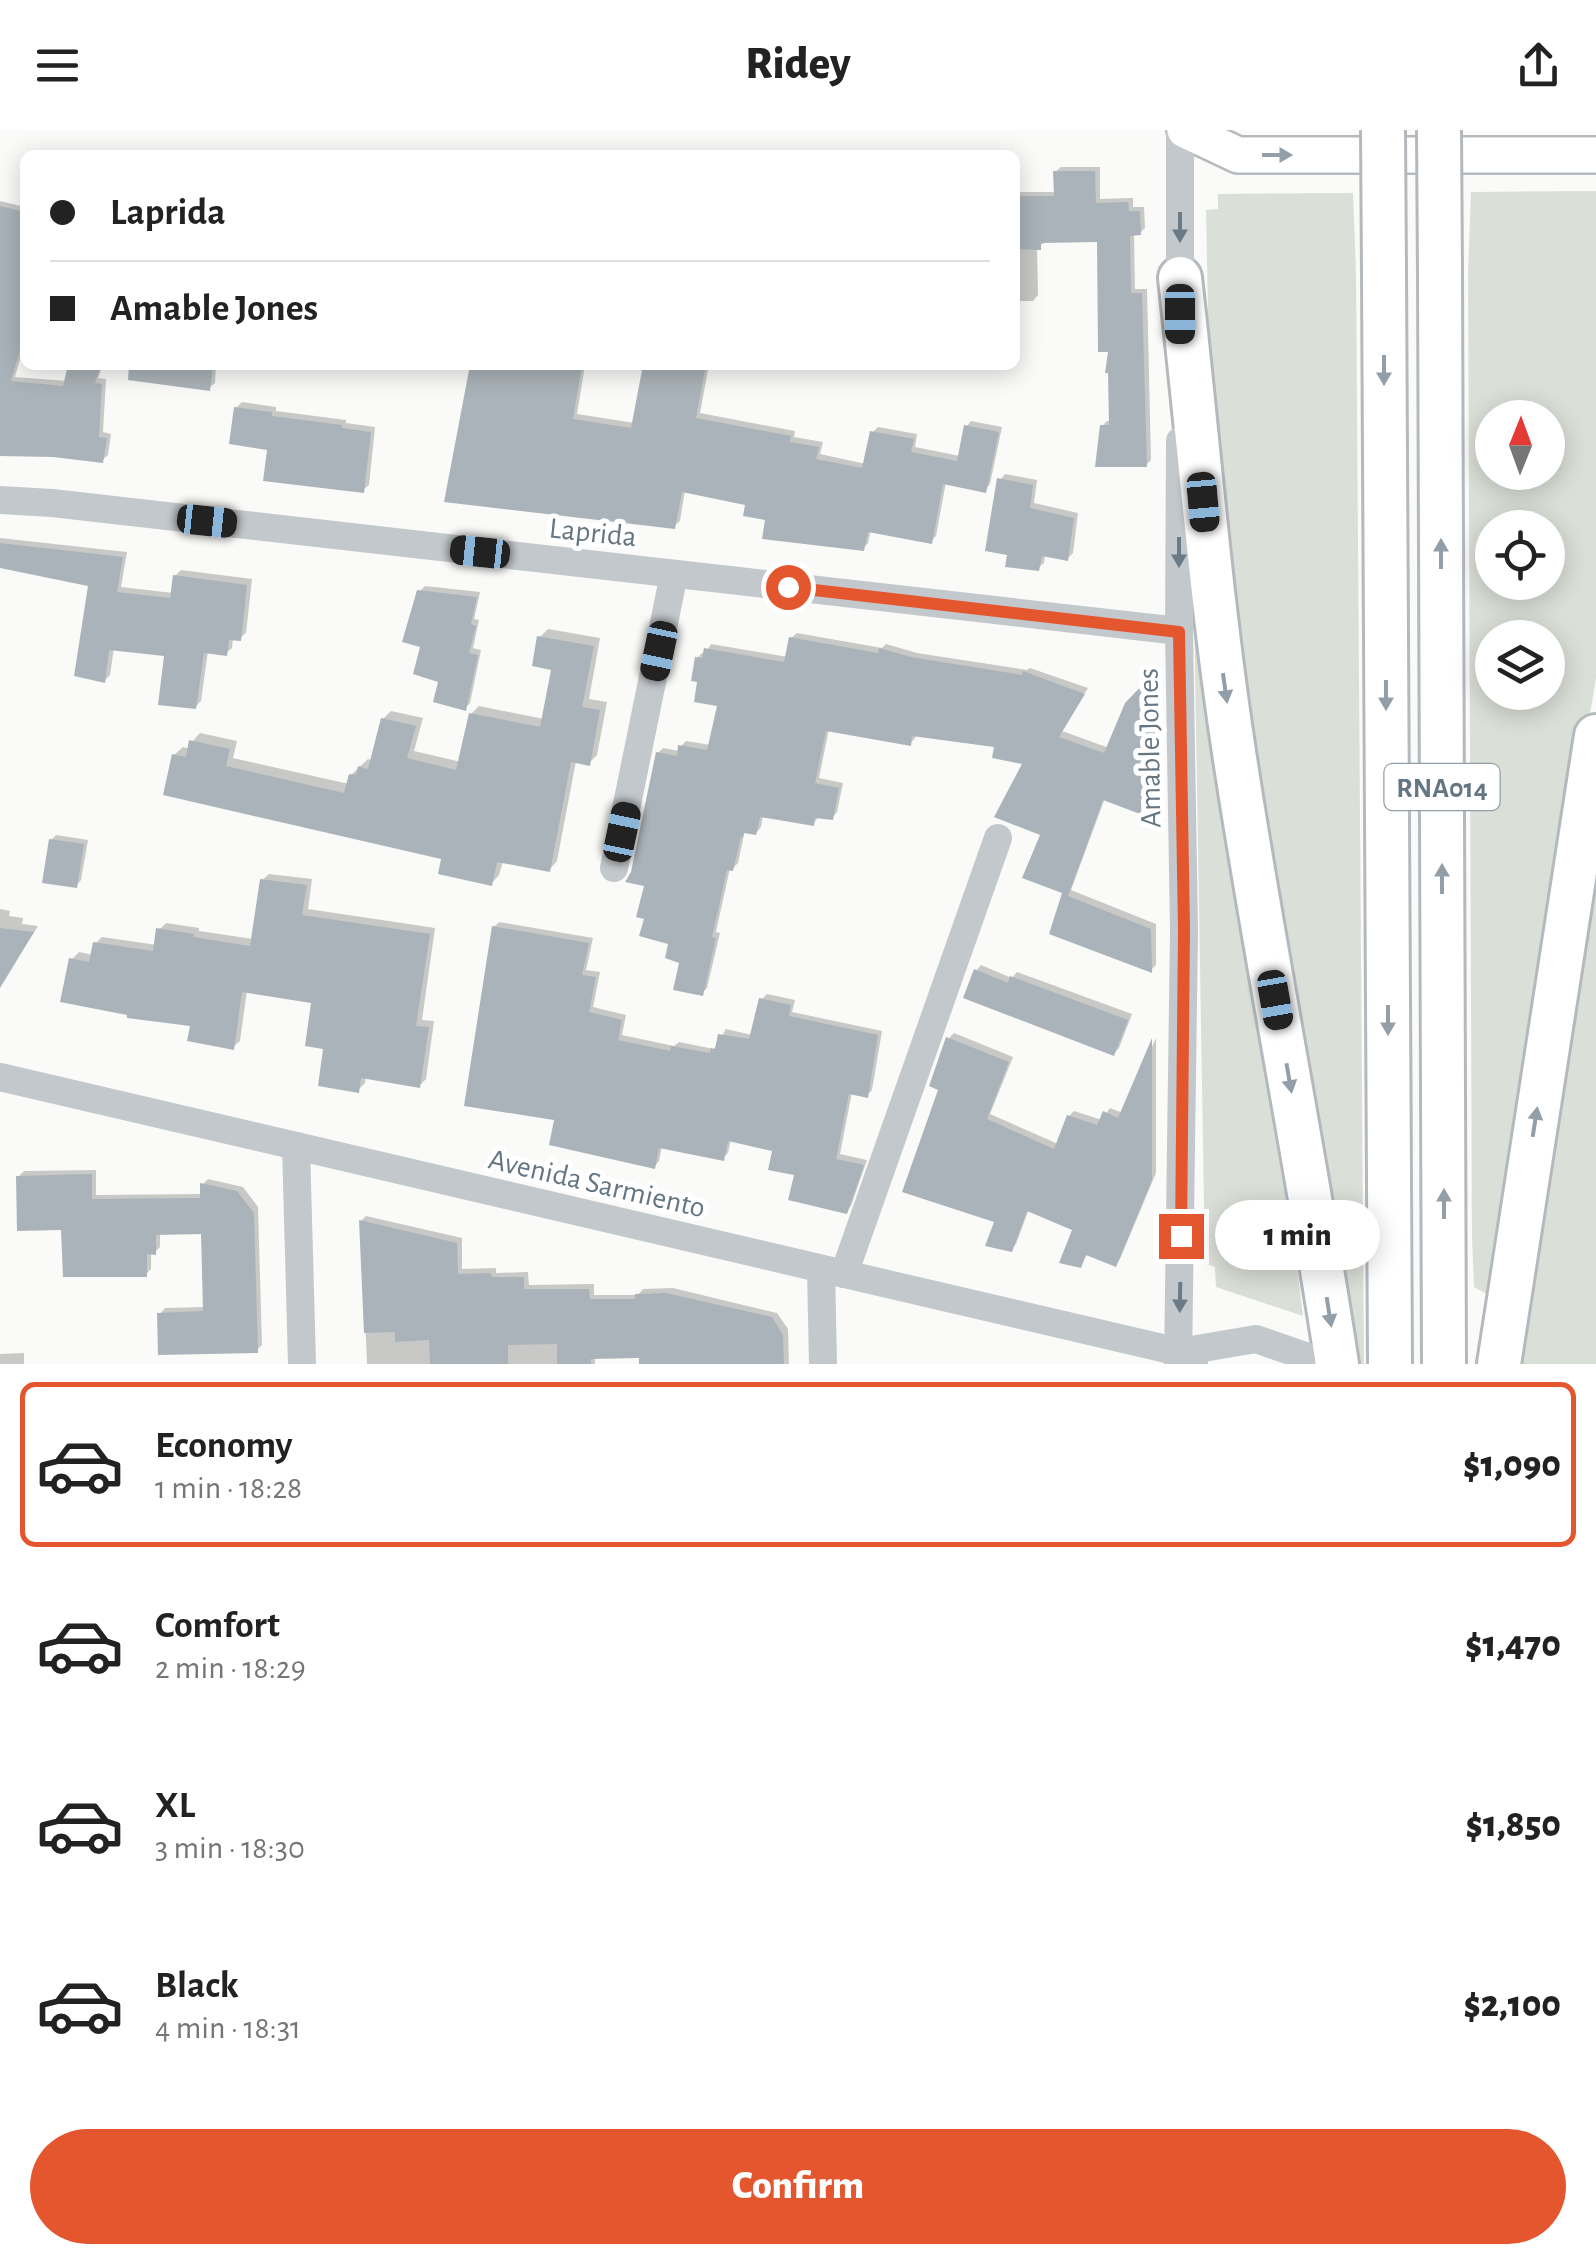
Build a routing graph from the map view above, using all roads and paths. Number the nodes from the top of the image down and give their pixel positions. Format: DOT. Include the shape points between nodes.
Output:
graph roads {
  1 [pos="1183,130"];
  2 [pos="1383,130"];
  3 [pos="1439,130"];
  4 [pos="1596,155"];
  5 [pos="1180,278"];
  6 [pos="0,500"];
  7 [pos="674,574"];
  8 [pos="1179,632"];
  9 [pos="1596,736"];
  10 [pos="998,838"];
  11 [pos="614,868"];
  12 [pos="0,1077"];
  13 [pos="296,1146"];
  14 [pos="832,1272"];
  15 [pos="1184,1360"];
  16 [pos="302,1364"];
  17 [pos="823,1364"];
  18 [pos="1328,1364"];
  19 [pos="1337,1364"];
  20 [pos="1390,1364"];
  21 [pos="1444,1364"];
  22 [pos="1499,1364"];
  1 -- 4 [label="main road, one-way" via="1238,155"];
  1 -- 5 [label="street, Amable Jones, one-way"];
  2 -- 20 [label="highway, RNA014, one-way, bridge"];
  21 -- 3 [label="highway, RNA014, one-way, bridge"];
  5 -- 8 [label="street, Amable Jones, one-way"];
  5 -- 19 [label="highway, one-way" via="1231,731"];
  6 -- 7 [label="street, Laprida"];
  7 -- 8 [label="street, Laprida"];
  7 -- 11 [label="street"];
  8 -- 15 [label="street, Amable Jones, one-way"];
  22 -- 9 [label="highway, one-way"];
  10 -- 14 [label="street"];
  12 -- 13 [label="street, Avenida Sarmiento"];
  13 -- 14 [label="street, Avenida Sarmiento"];
  13 -- 16 [label="street"];
  14 -- 15 [label="street, Avenida Sarmiento"];
  14 -- 17 [label="street"];
  15 -- 18 [label="street, Avenida Sarmiento" via="1256,1339"];
}
